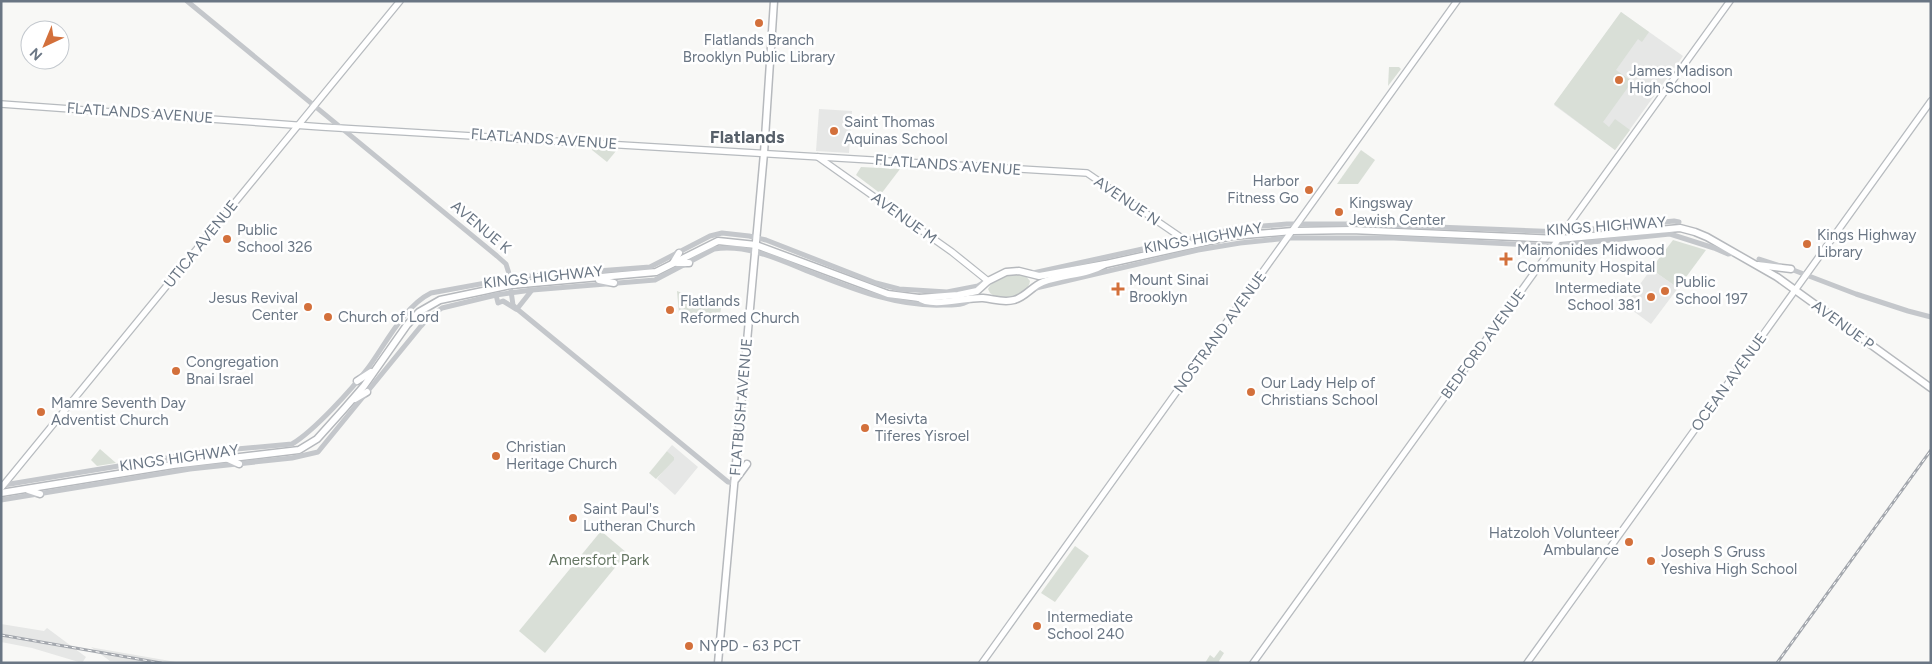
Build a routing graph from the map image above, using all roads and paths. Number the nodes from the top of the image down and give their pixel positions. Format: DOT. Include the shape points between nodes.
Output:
graph roads {
  1 [pos="187,1"];
  2 [pos="400,1"];
  3 [pos="774,1"];
  4 [pos="1457,1"];
  5 [pos="1730,1"];
  6 [pos="1931,101"];
  7 [pos="1,104"];
  8 [pos="314,106"];
  9 [pos="299,124"];
  10 [pos="341,128"];
  11 [pos="764,154"];
  12 [pos="818,157"];
  13 [pos="1087,173"];
  14 [pos="1679,222"];
  15 [pos="1298,224"];
  16 [pos="1293,231"];
  17 [pos="1564,232"];
  18 [pos="1288,238"];
  19 [pos="1183,239"];
  20 [pos="1559,239"];
  21 [pos="756,245"];
  22 [pos="1192,246"];
  23 [pos="1553,246"];
  24 [pos="679,252"];
  25 [pos="1734,253"];
  26 [pos="689,262"];
  27 [pos="1757,262"];
  28 [pos="674,263"];
  29 [pos="1106,264"];
  30 [pos="1792,269"];
  31 [pos="1029,273"];
  32 [pos="555,274"];
  33 [pos="1806,275"];
  34 [pos="593,279"];
  35 [pos="571,280"];
  36 [pos="988,281"];
  37 [pos="614,284"];
  38 [pos="511,285"];
  39 [pos="532,290"];
  40 [pos="1031,290"];
  41 [pos="1795,290"];
  42 [pos="496,295"];
  43 [pos="919,298"];
  44 [pos="972,298"];
  45 [pos="992,300"];
  46 [pos="516,309"];
  47 [pos="1931,317"];
  48 [pos="376,368"];
  49 [pos="357,381"];
  50 [pos="1931,388"];
  51 [pos="366,392"];
  52 [pos="350,402"];
  53 [pos="224,458"];
  54 [pos="144,462"];
  55 [pos="239,464"];
  56 [pos="747,464"];
  57 [pos="166,466"];
  58 [pos="735,482"];
  59 [pos="2,486"];
  60 [pos="25,489"];
  61 [pos="1,493"];
  62 [pos="40,494"];
  63 [pos="1,500"];
  64 [pos="718,663"];
  65 [pos="982,663"];
  66 [pos="1253,663"];
  67 [pos="1527,663"];
  1 -- 8 [label="street, AVENUE K"];
  2 -- 8 [label="main road, UTICA AVENUE"];
  3 -- 11 [label="main road, FLATBUSH AVENUE"];
  4 -- 15 [label="main road, NOSTRAND AVENUE"];
  5 -- 17 [label="main road, BEDFORD AVENUE"];
  6 -- 33 [label="main road, OCEAN AVENUE"];
  7 -- 9 [label="main road, FLATLANDS AVENUE"];
  8 -- 9 [label="main road, UTICA AVENUE"];
  8 -- 10 [label="street, AVENUE K"];
  9 -- 10 [label="main road, FLATLANDS AVENUE"];
  9 -- 59 [label="main road, UTICA AVENUE"];
  10 -- 11 [label="main road, FLATLANDS AVENUE"];
  10 -- 38 [label="street, AVENUE K" via="502,260 508,268"];
  11 -- 12 [label="main road, FLATLANDS AVENUE"];
  11 -- 21 [label="main road, FLATBUSH AVENUE"];
  12 -- 13 [label="main road, FLATLANDS AVENUE"];
  12 -- 36 [label="main road, AVENUE M"];
  13 -- 19 [label="main road, AVENUE N"];
  14 -- 17 [label="street, KINGS HIGHWAY"];
  15 -- 16 [label="main road, NOSTRAND AVENUE"];
  15 -- 17 [label="street, KINGS HIGHWAY"];
  15 -- 19 [label="street, KINGS HIGHWAY" via="1238,228"];
  16 -- 18 [label="main road, NOSTRAND AVENUE"];
  16 -- 20 [label="main road, KINGS HIGHWAY" via="1357,230"];
  16 -- 22 [label="main road, KINGS HIGHWAY" via="1232,236"];
  17 -- 20 [label="main road, BEDFORD AVENUE"];
  18 -- 23 [label="street, KINGS HIGHWAY" via="1394,238"];
  18 -- 40 [label="street, KINGS HIGHWAY" via="1198,250"];
  18 -- 65 [label="main road, NOSTRAND AVENUE"];
  19 -- 22 [label="main road, AVENUE N"];
  19 -- 31 [label="street, KINGS HIGHWAY"];
  20 -- 23 [label="main road, BEDFORD AVENUE"];
  20 -- 25 [label="main road, KINGS HIGHWAY" via="1680,228 1707,237"];
  21 -- 24 [label="street, KINGS HIGHWAY" via="722,233"];
  21 -- 26 [label="street, KINGS HIGHWAY" via="714,249"];
  21 -- 28 [label="main road, KINGS HIGHWAY" via="711,243"];
  21 -- 36 [label="street, KINGS HIGHWAY" via="802,253 876,283 900,289 947,292"];
  21 -- 43 [label="main road, KINGS HIGHWAY" via="888,294"];
  21 -- 44 [label="street, KINGS HIGHWAY" via="883,299 930,306 961,304"];
  21 -- 58 [label="main road, FLATBUSH AVENUE"];
  22 -- 29 [label="main road, KINGS HIGHWAY"];
  23 -- 25 [label="street, KINGS HIGHWAY" via="1670,234 1728,254"];
  23 -- 66 [label="main road, BEDFORD AVENUE"];
  24 -- 28 [label="main road"];
  24 -- 32 [label="street, KINGS HIGHWAY" via="650,267"];
  25 -- 27 [label="main road, KINGS HIGHWAY"];
  26 -- 28 [label="main road"];
  26 -- 37 [label="street, KINGS HIGHWAY" via="655,280"];
  27 -- 30 [label="main road"];
  27 -- 41 [label="main road, AVENUE P"];
  28 -- 34 [label="main road, KINGS HIGHWAY" via="656,272"];
  29 -- 31 [label="main road, KINGS HIGHWAY" via="1038,276"];
  29 -- 40 [label="main road, KINGS HIGHWAY" via="1098,269 1048,280"];
  30 -- 33 [label="street"];
  31 -- 36 [label="main road, KINGS HIGHWAY" via="1006,272"];
  31 -- 40 [label="main road"];
  32 -- 35 [label="main road"];
  32 -- 38 [label="street, KINGS HIGHWAY"];
  33 -- 41 [label="main road, OCEAN AVENUE"];
  33 -- 47 [label="street"];
  34 -- 35 [label="main road, KINGS HIGHWAY"];
  34 -- 37 [label="main road"];
  35 -- 38 [label="main road, KINGS HIGHWAY"];
  36 -- 43 [label="main road, KINGS HIGHWAY" via="970,293"];
  36 -- 45 [label="main road" via="986,291"];
  37 -- 39 [label="street, KINGS HIGHWAY"];
  38 -- 39 [label="street, KINGS HIGHWAY"];
  38 -- 42 [label="street, KINGS HIGHWAY"];
  38 -- 46 [label="street, AVENUE K"];
  38 -- 48 [label="main road, KINGS HIGHWAY" via="440,300 427,306 407,325"];
  38 -- 49 [label="street, KINGS HIGHWAY" via="431,293 423,297 409,310"];
  39 -- 46 [label="street"];
  40 -- 45 [label="main road, KINGS HIGHWAY" via="1015,300"];
  41 -- 50 [label="main road, AVENUE P"];
  41 -- 67 [label="main road, OCEAN AVENUE"];
  42 -- 46 [label="street" via="498,303 504,301"];
  42 -- 51 [label="street, KINGS HIGHWAY" via="442,308 430,317"];
  43 -- 44 [label="main road, KINGS HIGHWAY" via="938,302"];
  44 -- 45 [label="main road, KINGS HIGHWAY"];
  46 -- 58 [label="street" via="728,482"];
  48 -- 49 [label="main road"];
  48 -- 52 [label="main road, KINGS HIGHWAY"];
  49 -- 54 [label="street, KINGS HIGHWAY" via="304,437 292,444 204,452"];
  51 -- 52 [label="main road"];
  51 -- 55 [label="street, KINGS HIGHWAY" via="318,452 290,459"];
  52 -- 53 [label="main road, KINGS HIGHWAY" via="317,439 299,450"];
  53 -- 55 [label="main road"];
  53 -- 57 [label="main road, KINGS HIGHWAY"];
  54 -- 57 [label="main road"];
  54 -- 59 [label="street, KINGS HIGHWAY"];
  55 -- 62 [label="street, KINGS HIGHWAY"];
  56 -- 58 [label="main road"];
  57 -- 60 [label="main road, KINGS HIGHWAY"];
  58 -- 64 [label="main road, FLATBUSH AVENUE"];
  60 -- 61 [label="main road, KINGS HIGHWAY"];
  60 -- 62 [label="main road"];
  62 -- 63 [label="street, KINGS HIGHWAY"];
}
